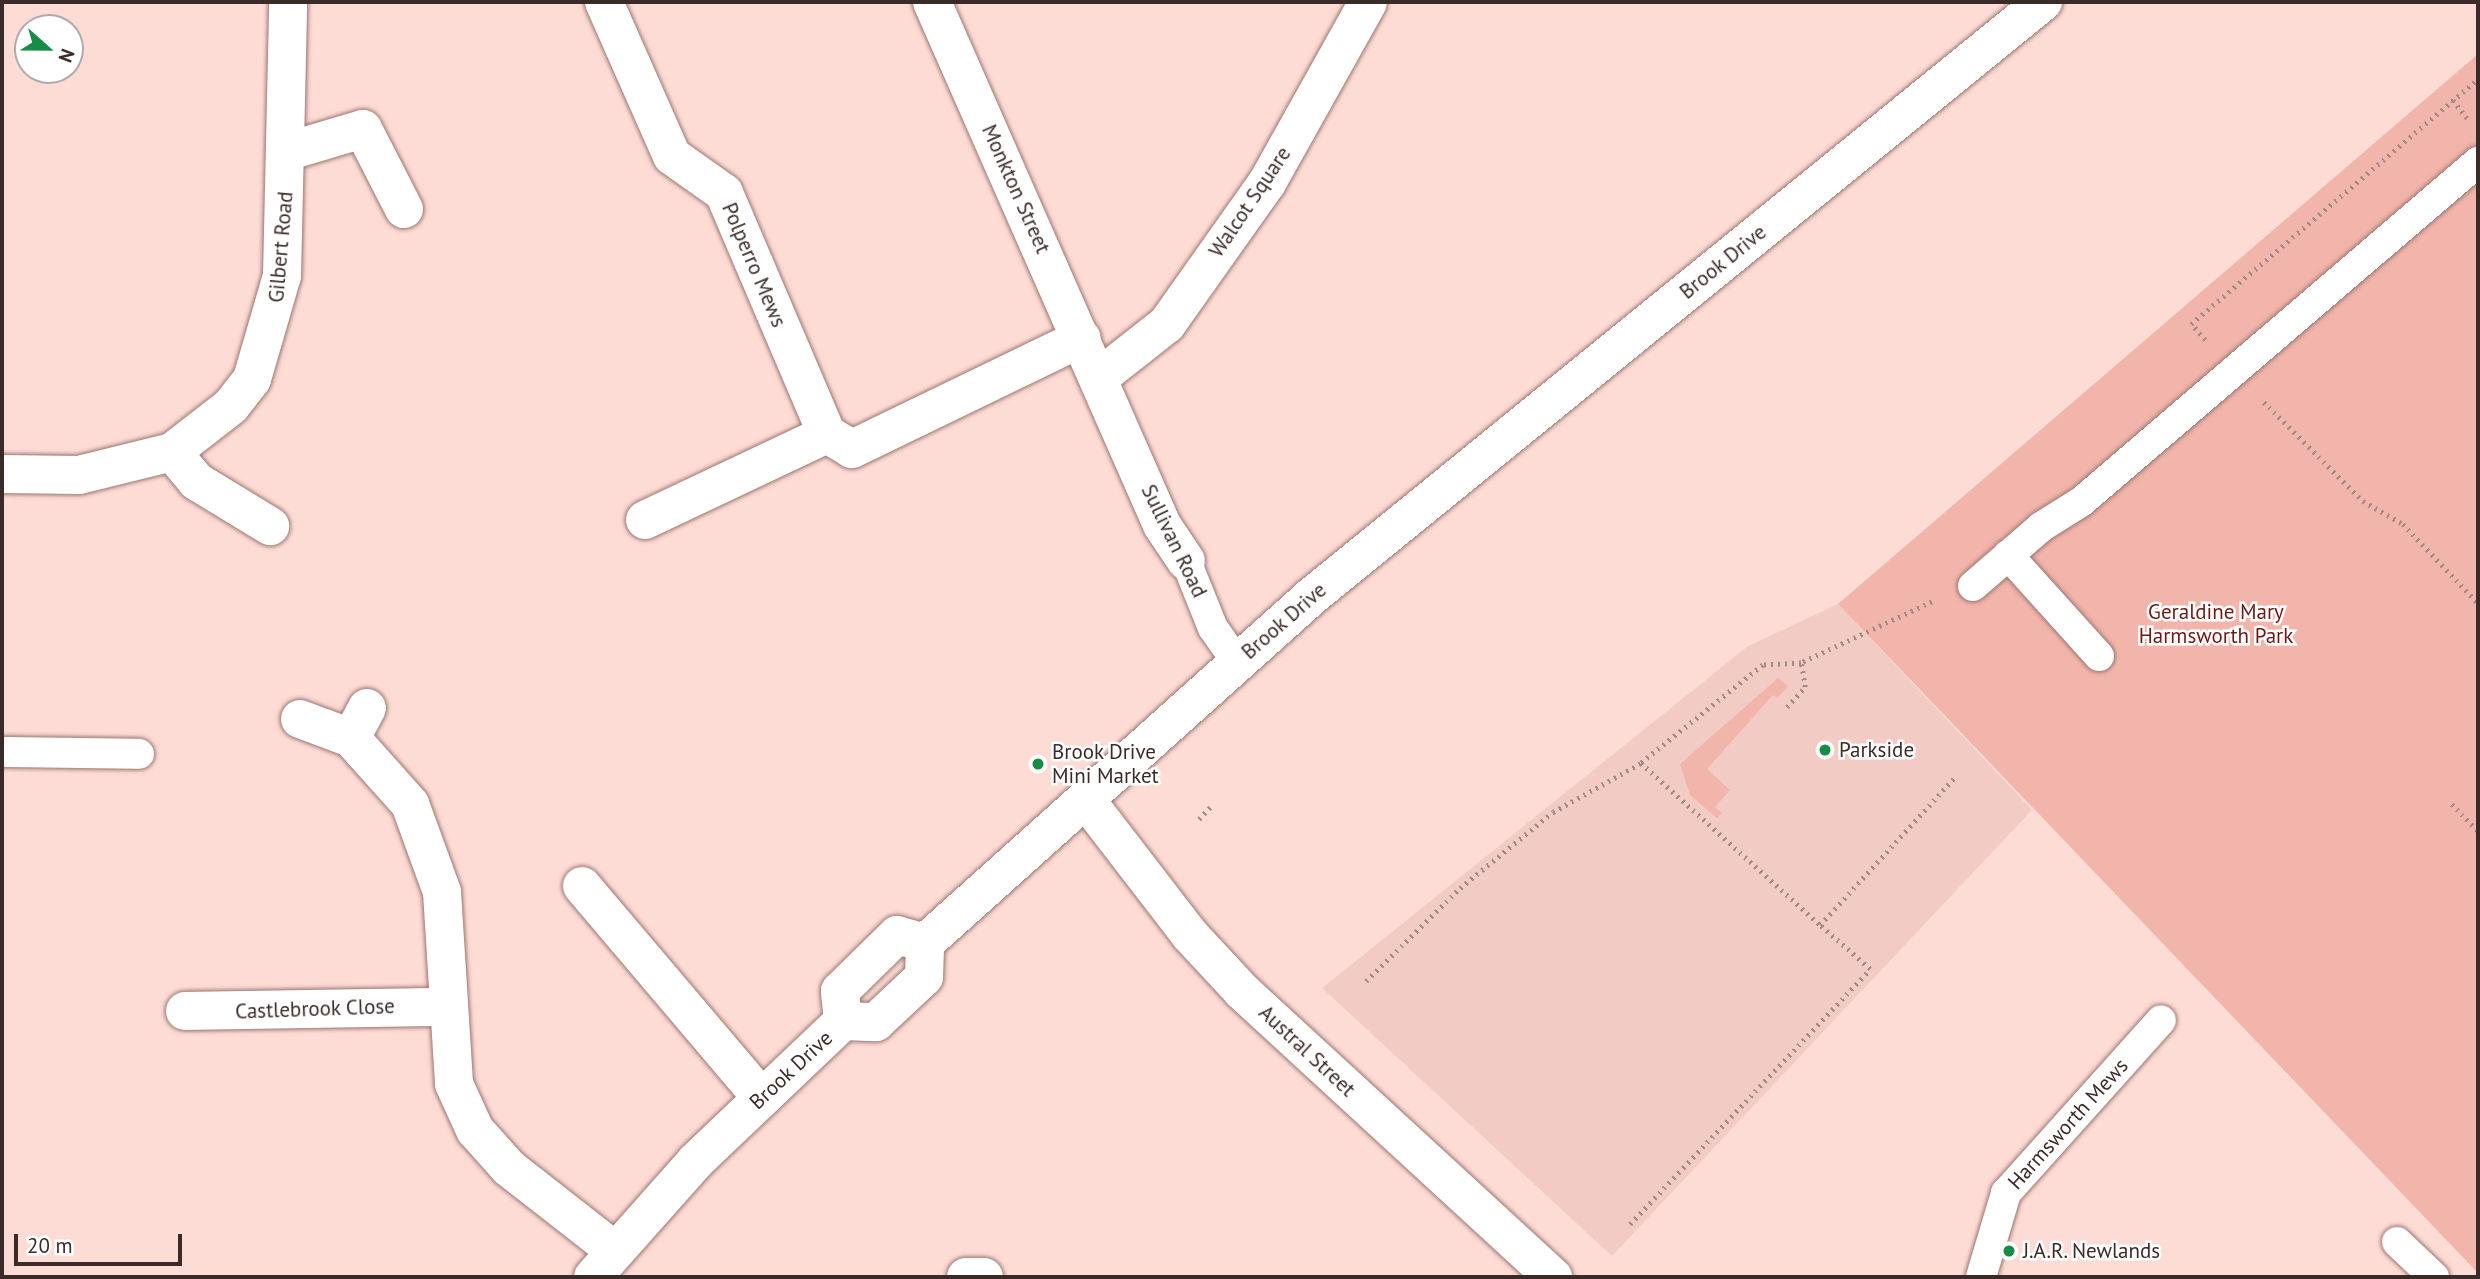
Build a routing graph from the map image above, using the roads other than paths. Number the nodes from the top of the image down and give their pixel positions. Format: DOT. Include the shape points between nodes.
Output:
graph roads {
  1 [pos="288,2"];
  2 [pos="604,2"];
  3 [pos="932,2"];
  4 [pos="1368,2"];
  5 [pos="2043,2"];
  6 [pos="289,151"];
  7 [pos="2478,162"];
  8 [pos="404,209"];
  9 [pos="1083,338"];
  10 [pos="1101,376"];
  11 [pos="827,434"];
  12 [pos="172,452"];
  13 [pos="2,474"];
  14 [pos="645,520"];
  15 [pos="270,526"];
  16 [pos="2008,555"];
  17 [pos="1186,561"];
  18 [pos="1973,586"];
  19 [pos="2099,656"];
  20 [pos="1237,662"];
  21 [pos="300,719"];
  22 [pos="2,752"];
  23 [pos="139,754"];
  24 [pos="1086,800"];
  25 [pos="582,886"];
  26 [pos="446,1007"];
  27 [pos="185,1011"];
  28 [pos="2161,1020"];
  29 [pos="762,1098"];
  30 [pos="2397,1242"];
  31 [pos="604,1264"];
  32 [pos="966,1277"];
  33 [pos="984,1277"];
  34 [pos="1553,1277"];
  35 [pos="1981,1277"];
  36 [pos="2434,1277"];
  1 -- 6 [label="street, Gilbert Road"];
  2 -- 11 [label="street, Polperro Mews" via="672,156 724,193"];
  3 -- 9 [label="street, Monkton Street"];
  4 -- 10 [label="street, Walcot Square" via="1267,183 1167,324"];
  5 -- 20 [label="street, Brook Drive"];
  6 -- 8 [label="street" via="363,129"];
  6 -- 12 [label="street, Gilbert Road" via="282,276 267,345 252,379 231,406"];
  7 -- 16 [label="lane" via="2081,502"];
  9 -- 10 [label="street, Monkton Street"];
  9 -- 11 [label="street" via="852,449"];
  10 -- 17 [label="street, Sullivan Road" via="1162,525"];
  11 -- 14 [label="street"];
  12 -- 13 [label="street" via="79,475"];
  12 -- 15 [label="street" via="196,481"];
  16 -- 18 [label="lane"];
  16 -- 19 [label="lane"];
  17 -- 20 [label="lane, Sullivan Road" via="1213,628"];
  20 -- 24 [label="street, Brook Drive"];
  21 -- 26 [label="street" via="359,723 410,804 436,869"];
  22 -- 23 [label="lane"];
  24 -- 29 [label="street, Brook Drive" via="925,943 897,935 840,990 844,1021"];
  24 -- 34 [label="street, Austral Street" via="1183,926 1242,991"];
  25 -- 29 [label="street"];
  26 -- 27 [label="street, Castlebrook Close"];
  26 -- 31 [label="street" via="454,1084 486,1146"];
  28 -- 35 [label="lane, Harmsworth Mews" via="2006,1193"];
  29 -- 31 [label="street, Brook Drive"];
  30 -- 36 [label="lane"];
  32 -- 33 [label="street"];
}
